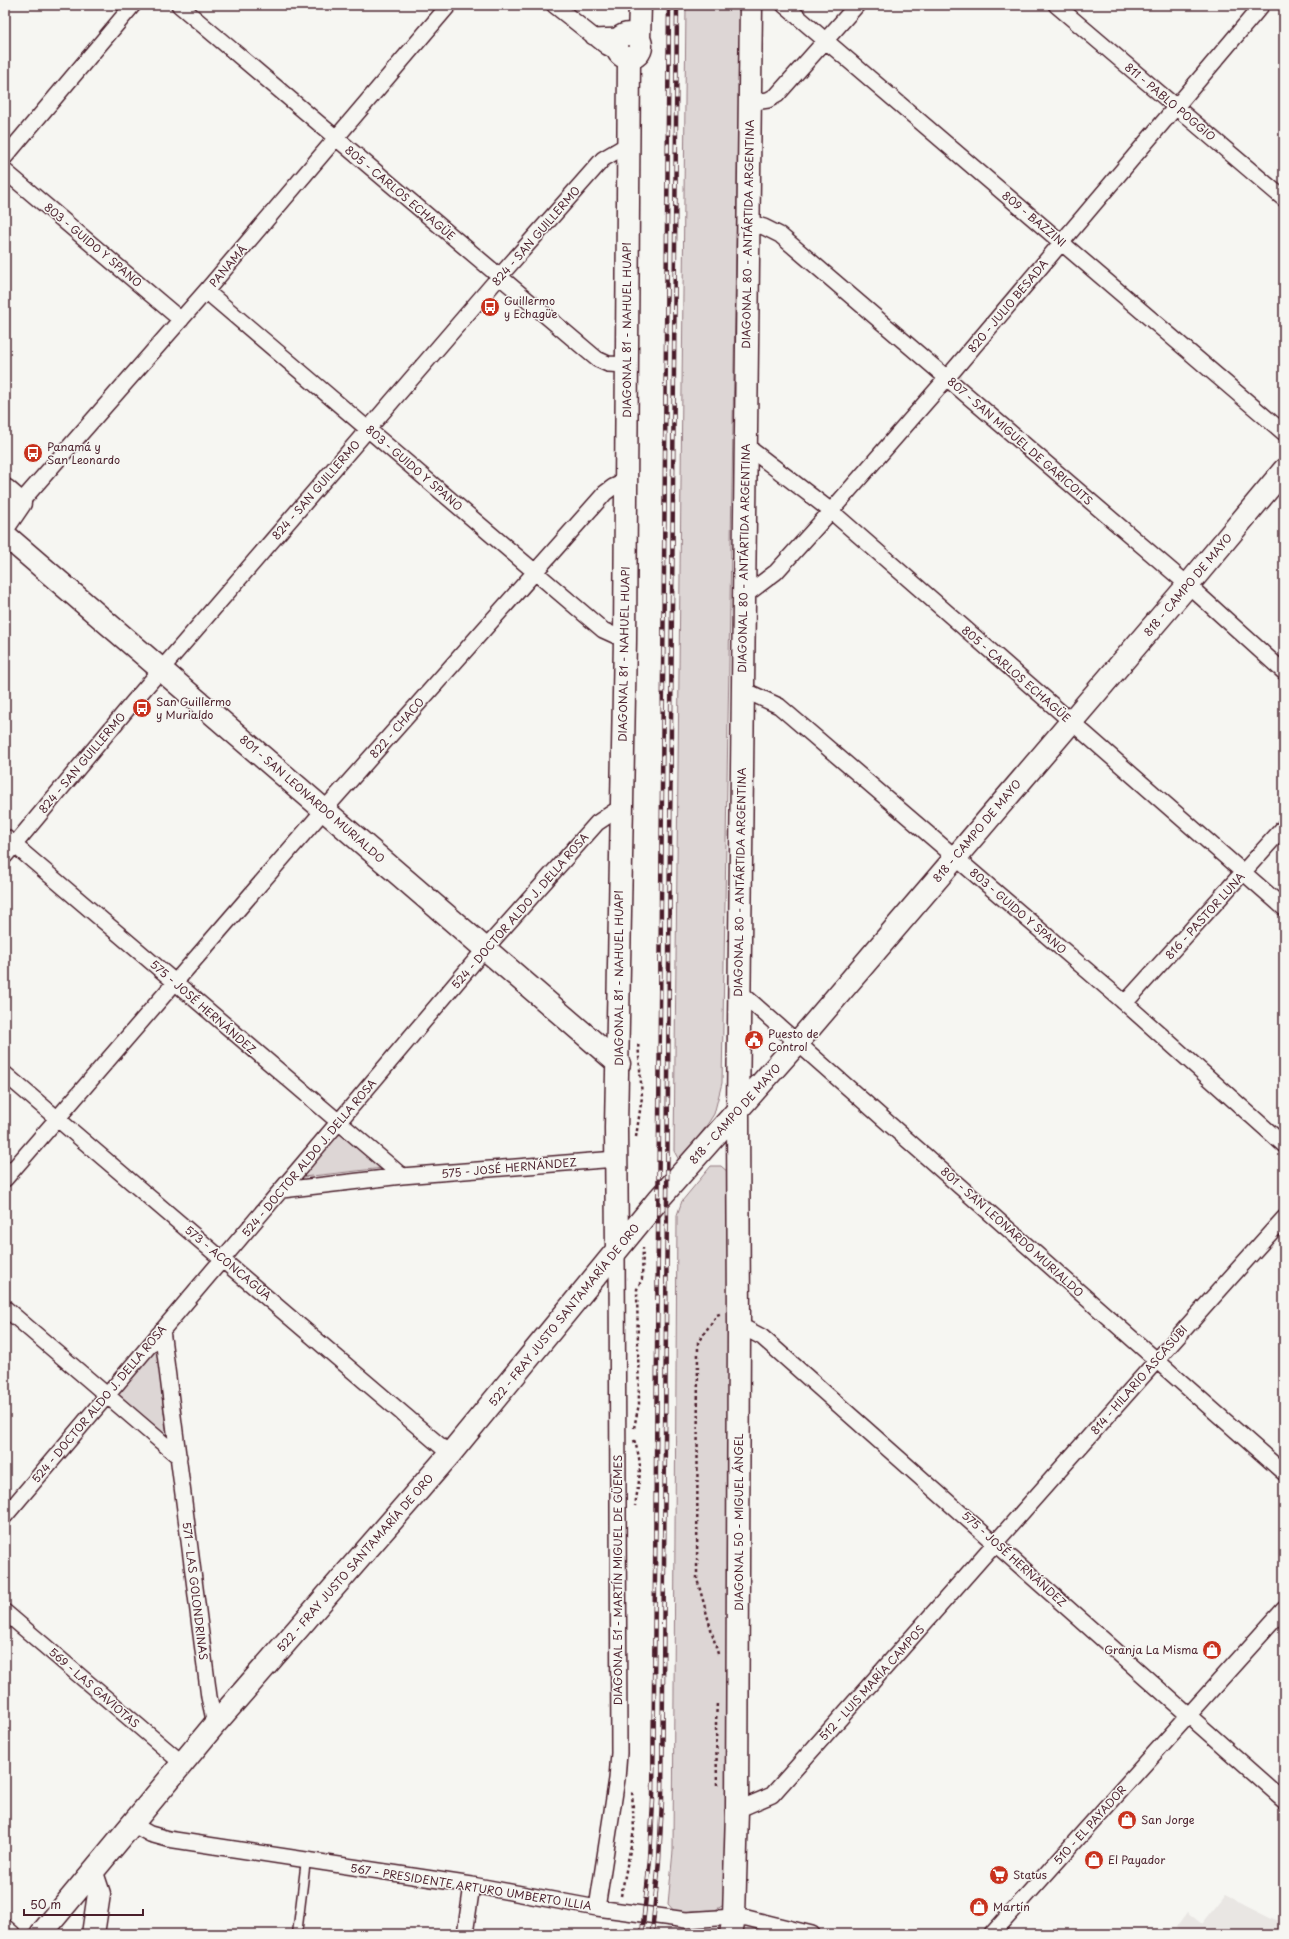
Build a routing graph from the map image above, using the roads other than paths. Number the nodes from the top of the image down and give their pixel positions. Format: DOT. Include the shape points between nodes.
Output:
graph roads {
  1 [pos="133,5"];
  2 [pos="179,5"];
  3 [pos="449,5"];
  4 [pos="554,5"];
  5 [pos="626,5"];
  6 [pos="640,5"];
  7 [pos="751,5"];
  8 [pos="784,5"];
  9 [pos="857,5"];
  10 [pos="1056,5"];
  11 [pos="1262,5"];
  12 [pos="826,42"];
  13 [pos="626,44"];
  14 [pos="749,103"];
  15 [pos="1176,107"];
  16 [pos="335,138"];
  17 [pos="627,145"];
  18 [pos="5,157"];
  19 [pos="5,171"];
  20 [pos="1284,199"];
  21 [pos="748,222"];
  22 [pos="1062,242"];
  23 [pos="499,277"];
  24 [pos="206,291"];
  25 [pos="181,320"];
  26 [pos="627,365"];
  27 [pos="947,378"];
  28 [pos="369,428"];
  29 [pos="1284,433"];
  30 [pos="745,445"];
  31 [pos="1284,470"];
  32 [pos="626,481"];
  33 [pos="13,496"];
  34 [pos="830,511"];
  35 [pos="5,525"];
  36 [pos="5,535"];
  37 [pos="534,571"];
  38 [pos="1188,585"];
  39 [pos="743,597"];
  40 [pos="625,640"];
  41 [pos="162,670"];
  42 [pos="1284,672"];
  43 [pos="742,689"];
  44 [pos="1070,722"];
  45 [pos="621,807"];
  46 [pos="324,810"];
  47 [pos="1284,827"];
  48 [pos="8,846"];
  49 [pos="956,857"];
  50 [pos="1245,873"];
  51 [pos="1284,908"];
  52 [pos="485,949"];
  53 [pos="174,982"];
  54 [pos="739,991"];
  55 [pos="1125,1003"];
  56 [pos="798,1042"];
  57 [pos="619,1064"];
  58 [pos="5,1074"];
  59 [pos="738,1110"];
  60 [pos="57,1119"];
  61 [pos="339,1123"];
  62 [pos="1284,1145"];
  63 [pos="616,1159"];
  64 [pos="402,1176"];
  65 [pos="5,1179"];
  66 [pos="282,1190"];
  67 [pos="667,1190"];
  68 [pos="1284,1218"];
  69 [pos="617,1250"];
  70 [pos="224,1259"];
  71 [pos="5,1308"];
  72 [pos="732,1318"];
  73 [pos="162,1330"];
  74 [pos="1156,1360"];
  75 [pos="107,1395"];
  76 [pos="450,1454"];
  77 [pos="179,1457"];
  78 [pos="1284,1473"];
  79 [pos="5,1516"];
  80 [pos="996,1543"];
  81 [pos="1284,1609"];
  82 [pos="5,1612"];
  83 [pos="1189,1717"];
  84 [pos="215,1724"];
  85 [pos="183,1764"];
  86 [pos="1284,1800"];
  87 [pos="737,1810"];
  88 [pos="132,1824"];
  89 [pos="306,1860"];
  90 [pos="92,1873"];
  91 [pos="472,1886"];
  92 [pos="597,1908"];
  93 [pos="732,1925"];
  94 [pos="5,1927"];
  95 [pos="13,1934"];
  96 [pos="41,1934"];
  97 [pos="93,1934"];
  98 [pos="297,1934"];
  99 [pos="465,1934"];
  100 [pos="812,1934"];
  101 [pos="992,1934"];
  1 -- 18 [label="street"];
  2 -- 16 [label="street, 805 - CARLOS ECHAGÜE"];
  3 -- 16 [label="street, PANAMÁ"];
  4 -- 13 [label="street" via="593,37"];
  5 -- 13 [label="street, DIAGONAL 81 - NAHUEL HUAPI"];
  6 -- 13 [label="street"];
  7 -- 14 [label="street, DIAGONAL 80 - ANTÁRTIDA ARGENTINA"];
  8 -- 12 [label="street, 809 - BAZZINI"];
  9 -- 12 [label="street"];
  10 -- 15 [label="street, 811 - PABLO POGGIO"];
  11 -- 15 [label="street, 820 - JULIO BESADA"];
  12 -- 14 [label="street" via="777,95 768,100"];
  12 -- 22 [label="street, 809 - BAZZINI"];
  13 -- 17 [label="street, DIAGONAL 81 - NAHUEL HUAPI"];
  14 -- 21 [label="street, DIAGONAL 80 - ANTÁRTIDA ARGENTINA"];
  15 -- 20 [label="street, 811 - PABLO POGGIO"];
  15 -- 22 [label="street, 820 - JULIO BESADA"];
  16 -- 23 [label="street, 805 - CARLOS ECHAGÜE"];
  16 -- 24 [label="street, PANAMÁ"];
  17 -- 23 [label="street, 824 - SAN GUILLERMO" via="603,160"];
  17 -- 26 [label="street, DIAGONAL 81 - NAHUEL HUAPI"];
  19 -- 25 [label="street, 803 - GUIDO Y SPANO"];
  21 -- 27 [label="street, 807 - SAN MIGUEL DE GARICOITS" via="780,235"];
  21 -- 30 [label="street, DIAGONAL 80 - ANTÁRTIDA ARGENTINA"];
  22 -- 27 [label="street, 820 - JULIO BESADA"];
  22 -- 29 [label="street, 809 - BAZZINI"];
  23 -- 26 [label="street, 805 - CARLOS ECHAGÜE" via="597,359 608,364"];
  23 -- 28 [label="street, 824 - SAN GUILLERMO"];
  24 -- 25 [label="street, PANAMÁ"];
  24 -- 28 [label="street, 803 - GUIDO Y SPANO"];
  25 -- 33 [label="street, PANAMÁ"];
  26 -- 32 [label="street, DIAGONAL 81 - NAHUEL HUAPI"];
  27 -- 34 [label="street, 820 - JULIO BESADA"];
  27 -- 38 [label="street, 807 - SAN MIGUEL DE GARICOITS"];
  28 -- 37 [label="street, 803 - GUIDO Y SPANO"];
  28 -- 41 [label="street, 824 - SAN GUILLERMO"];
  30 -- 34 [label="street, 805 - CARLOS ECHAGÜE"];
  30 -- 39 [label="street, DIAGONAL 80 - ANTÁRTIDA ARGENTINA"];
  31 -- 38 [label="street, 818 - CAMPO DE MAYO"];
  32 -- 37 [label="street, 822 - CHACO" via="613,486 605,493"];
  32 -- 40 [label="street, DIAGONAL 81 - NAHUEL HUAPI"];
  33 -- 35 [label="street, PANAMÁ"];
  34 -- 39 [label="street, 820 - JULIO BESADA" via="776,572"];
  34 -- 44 [label="street, 805 - CARLOS ECHAGÜE"];
  36 -- 41 [label="street, 801 - SAN LEONARDO MURIALDO"];
  37 -- 40 [label="street, 803 - GUIDO Y SPANO" via="603,630"];
  37 -- 46 [label="street, 822 - CHACO"];
  38 -- 42 [label="street, 807 - SAN MIGUEL DE GARICOITS"];
  38 -- 44 [label="street, 818 - CAMPO DE MAYO"];
  39 -- 43 [label="street, DIAGONAL 80 - ANTÁRTIDA ARGENTINA"];
  40 -- 45 [label="street, DIAGONAL 81 - NAHUEL HUAPI"];
  41 -- 46 [label="street, 801 - SAN LEONARDO MURIALDO"];
  41 -- 48 [label="street, 824 - SAN GUILLERMO"];
  43 -- 49 [label="street, 803 - GUIDO Y SPANO" via="779,706"];
  43 -- 54 [label="street, DIAGONAL 80 - ANTÁRTIDA ARGENTINA"];
  44 -- 49 [label="street, 818 - CAMPO DE MAYO"];
  44 -- 50 [label="street, 805 - CARLOS ECHAGÜE"];
  45 -- 52 [label="street, 524 - DOCTOR ALDO J. DELLA ROSA" via="597,823"];
  45 -- 57 [label="street, DIAGONAL 81 - NAHUEL HUAPI"];
  46 -- 52 [label="street, 801 - SAN LEONARDO MURIALDO"];
  46 -- 53 [label="street, 822 - CHACO"];
  47 -- 50 [label="street, 816 - PASTOR LUNA"];
  48 -- 53 [label="street, 575 - JOSÉ HERNÁNDEZ"];
  49 -- 55 [label="street, 803 - GUIDO Y SPANO"];
  49 -- 56 [label="street, 818 - CAMPO DE MAYO"];
  50 -- 51 [label="street, 805 - CARLOS ECHAGÜE"];
  50 -- 55 [label="street, 816 - PASTOR LUNA"];
  52 -- 57 [label="street, 801 - SAN LEONARDO MURIALDO"];
  52 -- 61 [label="street, 524 - DOCTOR ALDO J. DELLA ROSA"];
  53 -- 60 [label="street, 822 - CHACO"];
  53 -- 61 [label="street, 575 - JOSÉ HERNÁNDEZ"];
  54 -- 56 [label="street, 801 - SAN LEONARDO MURIALDO"];
  54 -- 59 [label="street, DIAGONAL 80 - ANTÁRTIDA ARGENTINA"];
  55 -- 62 [label="street, 803 - GUIDO Y SPANO"];
  56 -- 59 [label="street, 818 - CAMPO DE MAYO"];
  56 -- 74 [label="street, 801 - SAN LEONARDO MURIALDO"];
  57 -- 63 [label="street, DIAGONAL 81 - NAHUEL HUAPI"];
  58 -- 60 [label="street, 573 - ACONCAGUA"];
  59 -- 67 [label="street, 818 - CAMPO DE MAYO"];
  59 -- 72 [label="street, DIAGONAL 50 - MIGUEL ÁNGEL"];
  60 -- 65 [label="street, 822 - CHACO"];
  60 -- 70 [label="street, 573 - ACONCAGUA"];
  61 -- 64 [label="street, 575 - JOSÉ HERNÁNDEZ"];
  61 -- 66 [label="street, 524 - DOCTOR ALDO J. DELLA ROSA"];
  63 -- 64 [label="street, 575 - JOSÉ HERNÁNDEZ"];
  63 -- 69 [label="street, DIAGONAL 81 - NAHUEL HUAPI"];
  64 -- 66 [label="street, 575 - JOSÉ HERNÁNDEZ"];
  66 -- 70 [label="street, 524 - DOCTOR ALDO J. DELLA ROSA"];
  67 -- 69 [label="street, 522 - FRAY JUSTO SANTAMARÍA DE ORO"];
  68 -- 74 [label="street, 814 - HILARIO ASCASUBI"];
  69 -- 76 [label="street, 522 - FRAY JUSTO SANTAMARÍA DE ORO"];
  69 -- 92 [label="street, DIAGONAL 51 - MARTÍN MIGUEL DE GÜEMES" via="619,1753"];
  70 -- 73 [label="street, 524 - DOCTOR ALDO J. DELLA ROSA"];
  70 -- 76 [label="street, 573 - ACONCAGUA"];
  71 -- 75 [label="street"];
  72 -- 80 [label="street, 575 - JOSÉ HERNÁNDEZ" via="762,1337"];
  72 -- 87 [label="street, DIAGONAL 50 - MIGUEL ÁNGEL"];
  73 -- 75 [label="street, 524 - DOCTOR ALDO J. DELLA ROSA"];
  73 -- 77 [label="street, 571 - LAS GOLONDRINAS"];
  74 -- 78 [label="street, 801 - SAN LEONARDO MURIALDO"];
  74 -- 80 [label="street, 814 - HILARIO ASCASUBI"];
  75 -- 77 [label="street"];
  75 -- 79 [label="street, 524 - DOCTOR ALDO J. DELLA ROSA"];
  76 -- 84 [label="street, 522 - FRAY JUSTO SANTAMARÍA DE ORO"];
  77 -- 84 [label="street, 571 - LAS GOLONDRINAS" via="209,1697"];
  80 -- 83 [label="street, 575 - JOSÉ HERNÁNDEZ"];
  80 -- 87 [label="street, 512 - LUIS MARÍA CAMPOS" via="772,1795"];
  81 -- 83 [label="street, 510 - EL PAYADOR"];
  82 -- 85 [label="street, 569 - LAS GAVIOTAS"];
  83 -- 86 [label="street, 575 - JOSÉ HERNÁNDEZ"];
  83 -- 101 [label="street, 510 - EL PAYADOR"];
  84 -- 85 [label="street, 522 - FRAY JUSTO SANTAMARÍA DE ORO"];
  85 -- 88 [label="street, 522 - FRAY JUSTO SANTAMARÍA DE ORO"];
  87 -- 93 [label="street, DIAGONAL 50 - MIGUEL ÁNGEL"];
  88 -- 89 [label="street, 567 - PRESIDENTE ARTURO UMBERTO ILLIA" via="168,1840"];
  88 -- 90 [label="street, 522 - FRAY JUSTO SANTAMARÍA DE ORO"];
  89 -- 91 [label="street, 567 - PRESIDENTE ARTURO UMBERTO ILLIA"];
  89 -- 98 [label="lane"];
  90 -- 96 [label="street, 522 - FRAY JUSTO SANTAMARÍA DE ORO"];
  90 -- 97 [label="street" via="99,1894"];
  91 -- 92 [label="street, 567 - PRESIDENTE ARTURO UMBERTO ILLIA"];
  91 -- 99 [label="street"];
  92 -- 93 [label="street, 567 - PRESIDENTE ARTURO UMBERTO ILLIA"];
  93 -- 100 [label="street, 567 - PRESIDENTE ARTURO UMBERTO ILLIA"];
  94 -- 95 [label="street"];
}
